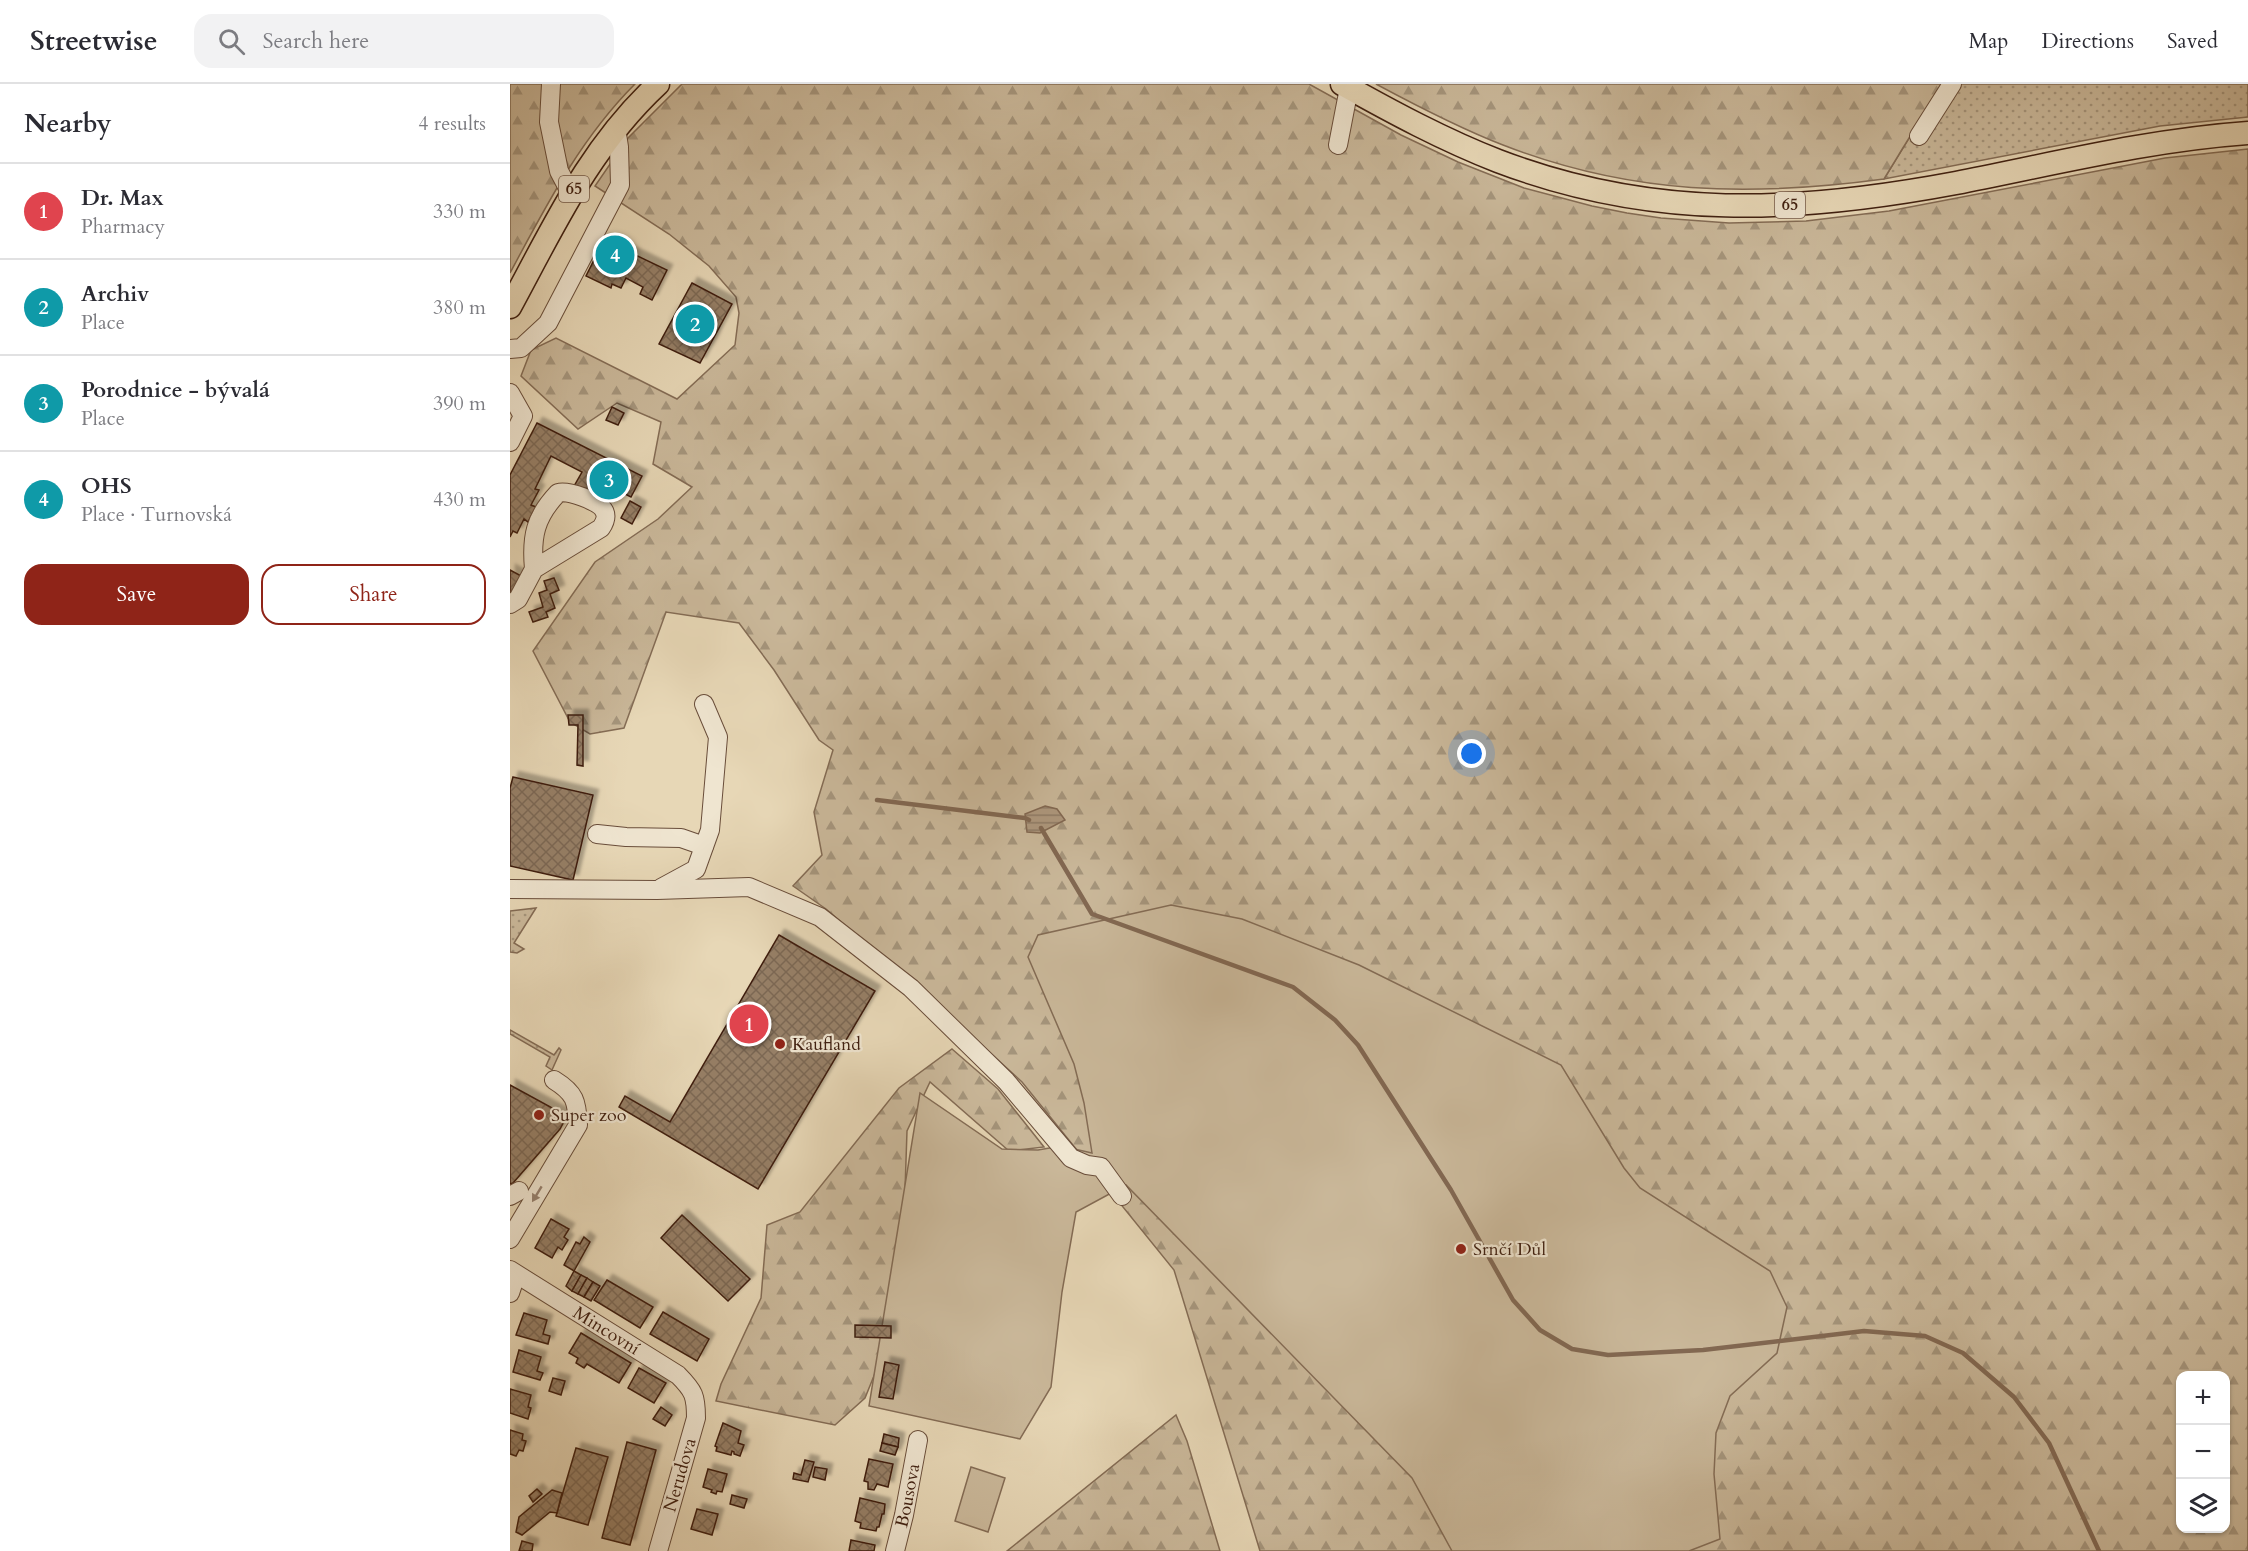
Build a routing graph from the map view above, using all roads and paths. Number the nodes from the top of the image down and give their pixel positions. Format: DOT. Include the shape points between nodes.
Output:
graph roads {
  1 [pos="551,84"];
  2 [pos="658,84"];
  3 [pos="1952,84"];
  4 [pos="1345,86"];
  5 [pos="616,128"];
  6 [pos="2248,133"];
  7 [pos="1919,136"];
  8 [pos="1338,145"];
  9 [pos="571,194"];
  10 [pos="510,307"];
  11 [pos="510,349"];
  12 [pos="510,393"];
  13 [pos="510,442"];
  14 [pos="534,569"];
  15 [pos="510,604"];
  16 [pos="704,704"];
  17 [pos="597,834"];
  18 [pos="704,846"];
  19 [pos="510,889"];
  20 [pos="657,890"];
  21 [pos="554,1080"];
  22 [pos="1122,1196"];
  23 [pos="510,1239"];
  24 [pos="513,1272"];
  25 [pos="510,1293"];
  26 [pos="696,1399"];
  27 [pos="918,1440"];
  28 [pos="658,1551"];
  29 [pos="895,1551"];
  1 -- 9 [label="street" via="549,122 559,171"];
  2 -- 5 [label="main road, 65"];
  3 -- 7 [label="street"];
  4 -- 6 [label="main road, 65" via="1464,147 1529,172 1619,195 1696,205 1763,206 1848,200 2163,142"];
  4 -- 8 [label="street"];
  5 -- 9 [label="main road, 65"];
  5 -- 11 [label="street" via="620,185 548,323 521,348"];
  9 -- 10 [label="main road, 65"];
  12 -- 13 [label="street" via="523,416"];
  14 -- 14 [label="street" via="535,532 558,493 570,492 604,510 606,517 601,528"];
  14 -- 15 [label="street" via="518,599"];
  16 -- 18 [label="street" via="718,737 710,830"];
  17 -- 18 [label="street" via="681,838"];
  18 -- 20 [label="street" via="696,868"];
  19 -- 20 [label="street"];
  20 -- 22 [label="street" via="749,887 820,917 910,988 1006,1082 1071,1158 1101,1167"];
  21 -- 23 [label="street, one-way" via="569,1089 577,1105 578,1125"];
  24 -- 25 [label="street"];
  24 -- 26 [label="street, Mincovní" via="678,1375"];
  26 -- 28 [label="street, Nerudova" via="696,1418"];
  27 -- 29 [label="street, Bousova"];
}
